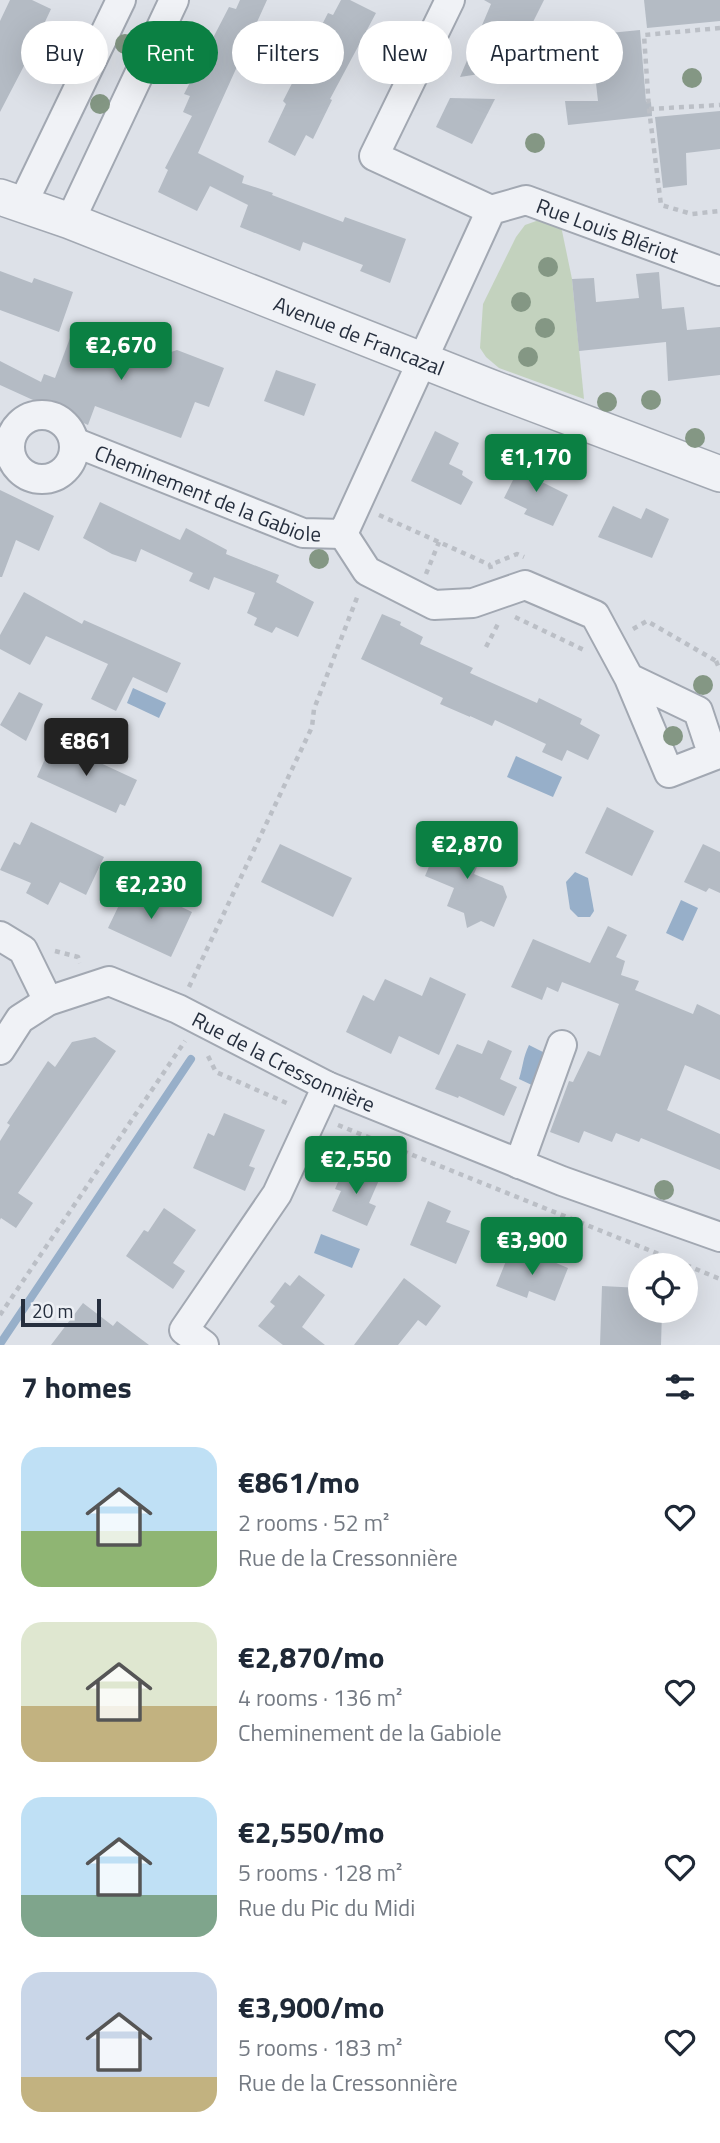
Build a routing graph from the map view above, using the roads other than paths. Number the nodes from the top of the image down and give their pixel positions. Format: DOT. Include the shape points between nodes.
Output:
graph roads {
  1 [pos="121,0"];
  2 [pos="174,0"];
  3 [pos="450,0"];
  4 [pos="11,200"];
  5 [pos="491,210"];
  6 [pos="70,221"];
  7 [pos="720,271"];
  8 [pos="423,359"];
  9 [pos="74,442"];
  10 [pos="720,474"];
  11 [pos="342,534"];
  12 [pos="629,678"];
  13 [pos="0,936"];
  14 [pos="48,1001"];
  15 [pos="562,1045"];
  16 [pos="0,1049"];
  17 [pos="327,1086"];
  18 [pos="519,1164"];
  19 [pos="720,1237"];
  20 [pos="204,1345"];
  1 -- 4 [label="street"];
  2 -- 6 [label="street"];
  3 -- 5 [label="street" via="374,156"];
  4 -- 6 [label="street, Avenue de Francazal"];
  5 -- 7 [label="street, Rue Louis Blériot" via="526,200"];
  5 -- 8 [label="street"];
  6 -- 8 [label="street, Avenue de Francazal"];
  8 -- 10 [label="street, Avenue de Francazal"];
  8 -- 11 [label="street, Cheminement de la Gabiole"];
  9 -- 11 [label="street, Cheminement de la Gabiole" via="303,533"];
  11 -- 12 [label="street, Cheminement de la Gabiole" via="368,571 434,605 473,603 525,585 595,615"];
  13 -- 14 [label="street" via="23,950"];
  14 -- 16 [label="street, Rue de la Cressonnière" via="20,1019"];
  14 -- 17 [label="street, Rue de la Cressonnière" via="109,981 178,1009"];
  15 -- 18 [label="street"];
  17 -- 18 [label="street, Rue de la Cressonnière"];
  17 -- 20 [label="street" via="277,1194 184,1330"];
  18 -- 19 [label="street, Rue de la Cressonnière"];
}
